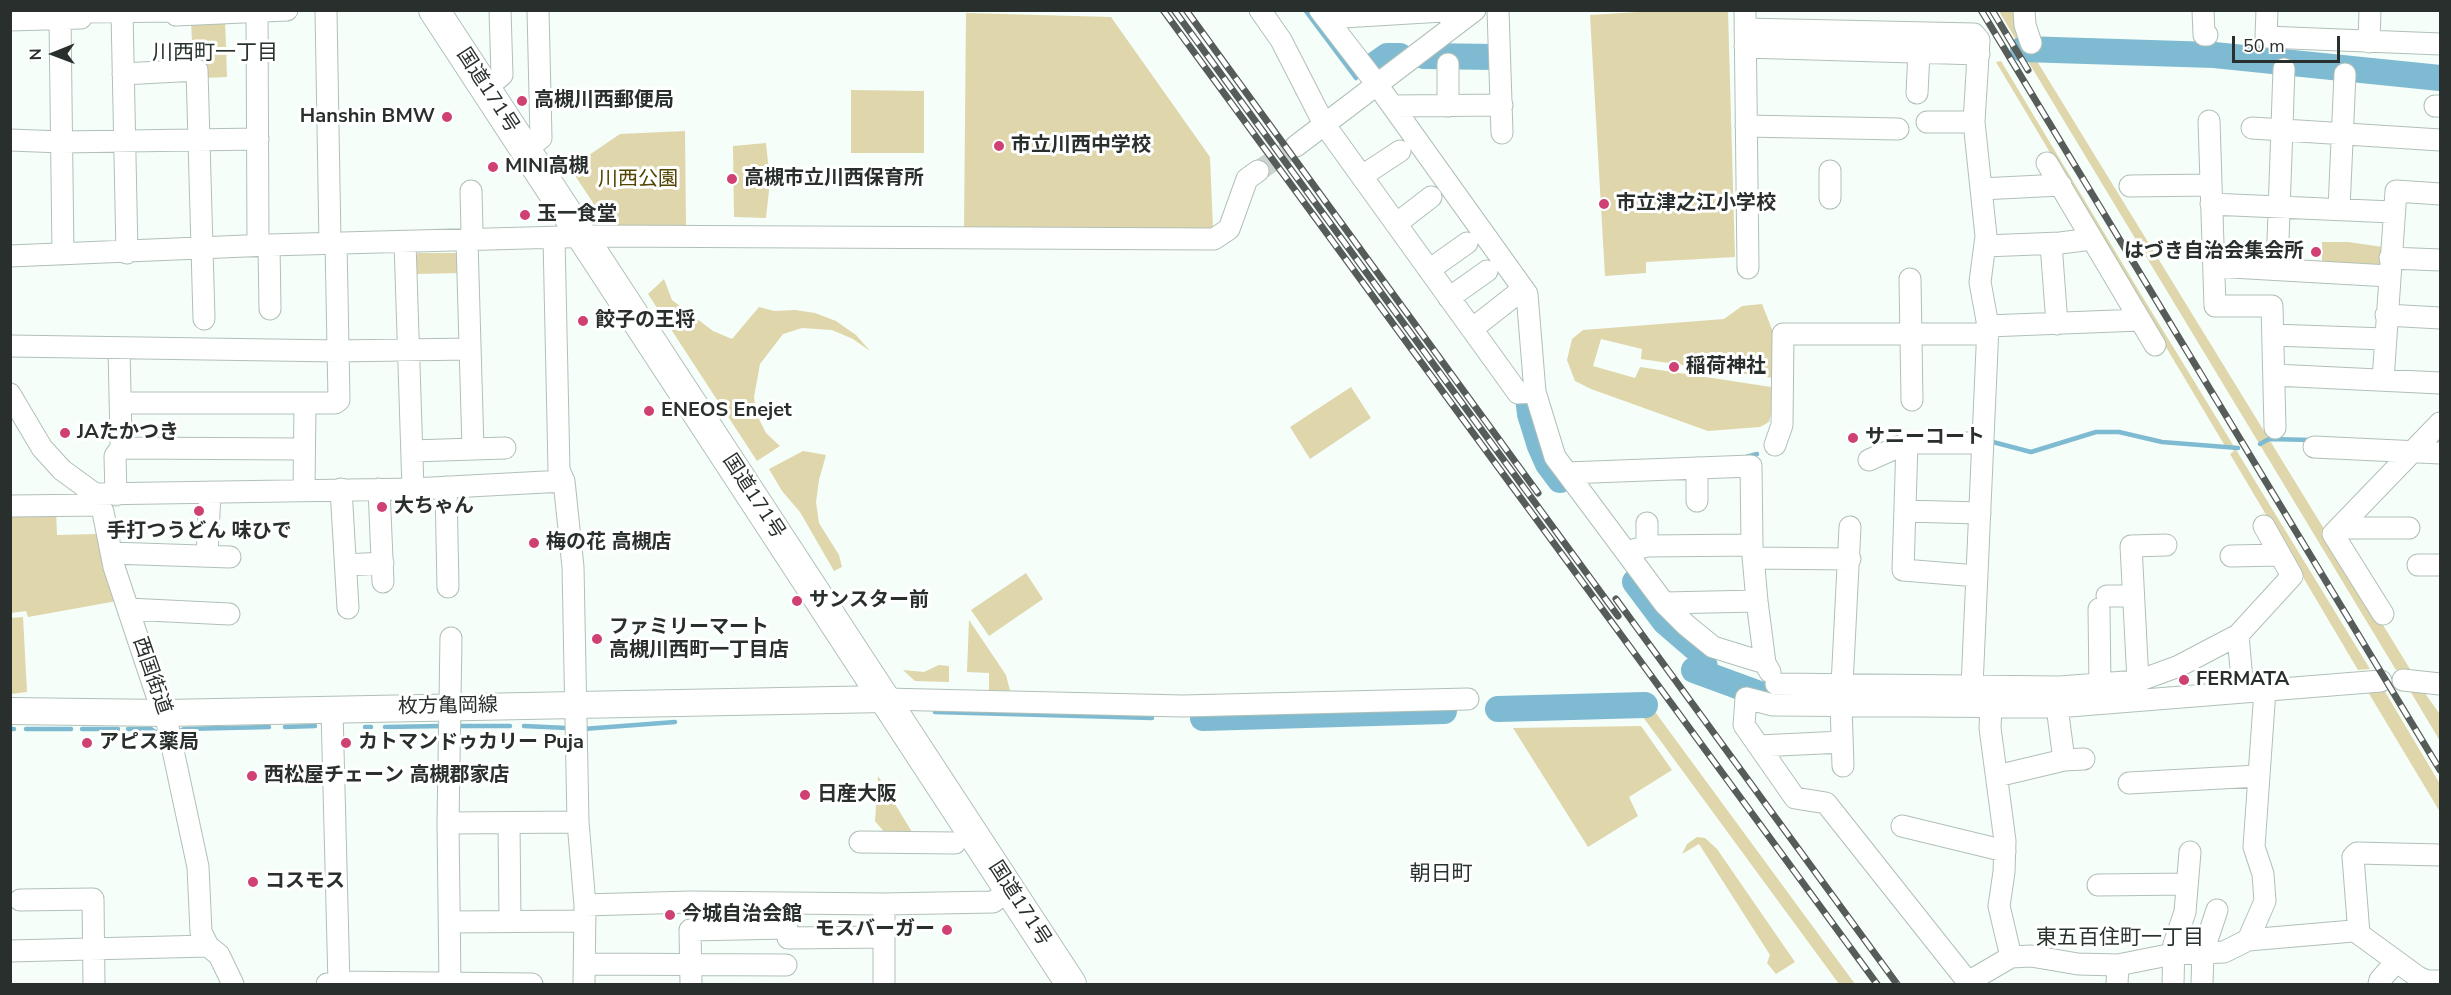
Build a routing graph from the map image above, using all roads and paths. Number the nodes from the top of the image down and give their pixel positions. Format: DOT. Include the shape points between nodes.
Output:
graph roads {
  1 [pos="287,10"];
  2 [pos="326,10"];
  3 [pos="434,10"];
  4 [pos="500,10"];
  5 [pos="538,10"];
  6 [pos="1260,10"];
  7 [pos="1498,10"];
  8 [pos="2024,10"];
  9 [pos="2203,10"];
  10 [pos="2267,10"];
  11 [pos="2370,10"];
  12 [pos="109,11"];
  13 [pos="158,11"];
  14 [pos="257,12"];
  15 [pos="1323,14"];
  16 [pos="1466,17"];
  17 [pos="60,19"];
  18 [pos="10,20"];
  19 [pos="1745,29"];
  20 [pos="2207,35"];
  21 [pos="1860,40"];
  22 [pos="2369,42"];
  23 [pos="2031,43"];
  24 [pos="2440,44"];
  25 [pos="1919,52"];
  26 [pos="1978,54"];
  27 [pos="1448,64"];
  28 [pos="2284,69"];
  29 [pos="123,74"];
  30 [pos="2345,74"];
  31 [pos="1377,83"];
  32 [pos="485,88"];
  33 [pos="1917,93"];
  34 [pos="1502,105"];
  35 [pos="1393,106"];
  36 [pos="1448,106"];
  37 [pos="2209,121"];
  38 [pos="1927,122"];
  39 [pos="1974,122"];
  40 [pos="1324,124"];
  41 [pos="1746,126"];
  42 [pos="2253,128"];
  43 [pos="1899,129"];
  44 [pos="2282,130"];
  45 [pos="1502,133"];
  46 [pos="2342,135"];
  47 [pos="200,139"];
  48 [pos="258,139"];
  49 [pos="10,140"];
  50 [pos="2440,140"];
  51 [pos="125,141"];
  52 [pos="62,142"];
  53 [pos="1296,146"];
  54 [pos="525,149"];
  55 [pos="1400,151"];
  56 [pos="2047,163"];
  57 [pos="1258,171"];
  58 [pos="1830,171"];
  59 [pos="1362,176"];
  60 [pos="2061,186"];
  61 [pos="2130,186"];
  62 [pos="1981,189"];
  63 [pos="471,191"];
  64 [pos="2211,194"];
  65 [pos="2440,194"];
  66 [pos="1431,197"];
  67 [pos="1830,198"];
  68 [pos="2279,207"];
  69 [pos="2339,209"];
  70 [pos="2392,212"];
  71 [pos="1396,224"];
  72 [pos="568,237"];
  73 [pos="2092,239"];
  74 [pos="467,241"];
  75 [pos="405,242"];
  76 [pos="333,243"];
  77 [pos="1467,243"];
  78 [pos="2051,244"];
  79 [pos="264,245"];
  80 [pos="1985,246"];
  81 [pos="203,248"];
  82 [pos="127,253"];
  83 [pos="63,254"];
  84 [pos="10,256"];
  85 [pos="2440,260"];
  86 [pos="2214,266"];
  87 [pos="2389,267"];
  88 [pos="1748,268"];
  89 [pos="2277,269"];
  90 [pos="1429,270"];
  91 [pos="1487,271"];
  92 [pos="1910,279"];
  93 [pos="1523,289"];
  94 [pos="1449,297"];
  95 [pos="270,309"];
  96 [pos="2386,315"];
  97 [pos="2440,318"];
  98 [pos="204,320"];
  99 [pos="2140,320"];
  100 [pos="2057,324"];
  101 [pos="1472,329"];
  102 [pos="1988,330"];
  103 [pos="1911,335"];
  104 [pos="2273,335"];
  105 [pos="2385,339"];
  106 [pos="2155,345"];
  107 [pos="10,346"];
  108 [pos="119,349"];
  109 [pos="469,349"];
  110 [pos="409,350"];
  111 [pos="338,351"];
  112 [pos="2274,375"];
  113 [pos="2383,380"];
  114 [pos="2440,383"];
  115 [pos="1535,392"];
  116 [pos="10,394"];
  117 [pos="1912,400"];
  118 [pos="120,403"];
  119 [pos="305,404"];
  120 [pos="2440,423"];
  121 [pos="2275,428"];
  122 [pos="1907,443"];
  123 [pos="1983,443"];
  124 [pos="1775,445"];
  125 [pos="2314,447"];
  126 [pos="121,448"];
  127 [pos="505,448"];
  128 [pos="304,449"];
  129 [pos="473,449"];
  130 [pos="412,451"];
  131 [pos="2416,451"];
  132 [pos="2440,453"];
  133 [pos="1869,460"];
  134 [pos="1697,468"];
  135 [pos="1566,473"];
  136 [pos="564,481"];
  137 [pos="446,487"];
  138 [pos="341,489"];
  139 [pos="379,489"];
  140 [pos="413,489"];
  141 [pos="304,490"];
  142 [pos="210,492"];
  143 [pos="103,498"];
  144 [pos="1697,501"];
  145 [pos="10,506"];
  146 [pos="1905,511"];
  147 [pos="1980,513"];
  148 [pos="1647,523"];
  149 [pos="2264,526"];
  150 [pos="1850,527"];
  151 [pos="2339,528"];
  152 [pos="2409,528"];
  153 [pos="2166,545"];
  154 [pos="1647,546"];
  155 [pos="1626,552"];
  156 [pos="1753,552"];
  157 [pos="111,553"];
  158 [pos="2280,555"];
  159 [pos="207,556"];
  160 [pos="2232,556"];
  161 [pos="230,557"];
  162 [pos="1850,560"];
  163 [pos="346,565"];
  164 [pos="2418,565"];
  165 [pos="2440,565"];
  166 [pos="1977,576"];
  167 [pos="448,587"];
  168 [pos="2133,596"];
  169 [pos="1757,601"];
  170 [pos="1664,603"];
  171 [pos="348,608"];
  172 [pos="128,609"];
  173 [pos="228,614"];
  174 [pos="2383,614"];
  175 [pos="2238,635"];
  176 [pos="451,638"];
  177 [pos="1765,663"];
  178 [pos="2403,680"];
  179 [pos="2380,681"];
  180 [pos="2440,684"];
  181 [pos="2100,686"];
  182 [pos="2265,690"];
  183 [pos="2127,691"];
  184 [pos="2243,692"];
  185 [pos="1983,694"];
  186 [pos="1774,696"];
  187 [pos="1844,696"];
  188 [pos="885,699"];
  189 [pos="1468,699"];
  190 [pos="575,704"];
  191 [pos="451,707"];
  192 [pos="2057,707"];
  193 [pos="332,710"];
  194 [pos="10,711"];
  195 [pos="165,713"];
  196 [pos="1842,742"];
  197 [pos="1759,746"];
  198 [pos="1843,766"];
  199 [pos="1997,776"];
  200 [pos="2258,776"];
  201 [pos="2140,788"];
  202 [pos="578,822"];
  203 [pos="448,823"];
  204 [pos="509,823"];
  205 [pos="1910,833"];
  206 [pos="860,842"];
  207 [pos="955,843"];
  208 [pos="2005,851"];
  209 [pos="2190,852"];
  210 [pos="2440,855"];
  211 [pos="2187,884"];
  212 [pos="2098,885"];
  213 [pos="1010,890"];
  214 [pos="20,900"];
  215 [pos="690,902"];
  216 [pos="787,903"];
  217 [pos="884,904"];
  218 [pos="2217,910"];
  219 [pos="585,913"];
  220 [pos="510,921"];
  221 [pos="450,922"];
  222 [pos="2358,928"];
  223 [pos="690,930"];
  224 [pos="787,933"];
  225 [pos="884,937"];
  226 [pos="2248,940"];
  227 [pos="207,946"];
  228 [pos="94,949"];
  229 [pos="10,951"];
  230 [pos="2203,952"];
  231 [pos="2173,954"];
  232 [pos="2011,957"];
  233 [pos="2396,962"];
  234 [pos="584,974"];
  235 [pos="691,975"];
  236 [pos="786,975"];
  237 [pos="2117,975"];
  238 [pos="2431,982"];
  239 [pos="454,983"];
  240 [pos="94,984"];
  241 [pos="233,984"];
  242 [pos="335,984"];
  243 [pos="518,984"];
  244 [pos="532,984"];
  245 [pos="884,984"];
  246 [pos="1071,984"];
  247 [pos="2173,984"];
  248 [pos="2202,984"];
  249 [pos="2379,984"];
  1 -- 14 [label="street"];
  2 -- 76 [label="street"];
  3 -- 32 [label="highway, 国道171号"];
  4 -- 32 [label="street" via="502,75"];
  5 -- 54 [label="street" via="541,138"];
  6 -- 40 [label="street" via="1281,40"];
  7 -- 34 [label="street"];
  8 -- 23 [label="street"];
  9 -- 20 [label="street"];
  10 -- 22 [label="street" via="2266,37"];
  11 -- 22 [label="street"];
  12 -- 13 [label="street"];
  12 -- 17 [label="street" via="81,12 81,18"];
  12 -- 29 [label="street"];
  13 -- 14 [label="street" via="176,10 176,15"];
  14 -- 48 [label="street"];
  15 -- 16 [label="street" via="1443,11"];
  15 -- 31 [label="street"];
  16 -- 31 [label="street"];
  17 -- 18 [label="street"];
  17 -- 52 [label="street"];
  19 -- 21 [label="street"];
  19 -- 41 [label="street"];
  21 -- 25 [label="street"];
  21 -- 26 [label="street" via="1974,34 1979,40"];
  22 -- 24 [label="street"];
  25 -- 26 [label="street"];
  25 -- 33 [label="street"];
  26 -- 39 [label="street"];
  27 -- 36 [label="street"];
  28 -- 44 [label="street"];
  29 -- 47 [label="street" via="197,70"];
  29 -- 51 [label="street"];
  30 -- 46 [label="street"];
  31 -- 35 [label="street"];
  31 -- 40 [label="street"];
  32 -- 54 [label="highway, 国道171号"];
  34 -- 36 [label="street"];
  34 -- 45 [label="street"];
  35 -- 36 [label="street"];
  35 -- 93 [label="street"];
  37 -- 64 [label="street"];
  38 -- 39 [label="street"];
  39 -- 62 [label="street"];
  40 -- 53 [label="street"];
  40 -- 59 [label="street"];
  41 -- 43 [label="street" via="1862,137"];
  41 -- 88 [label="street"];
  42 -- 44 [label="street"];
  44 -- 46 [label="street"];
  44 -- 68 [label="street"];
  46 -- 50 [label="street"];
  46 -- 69 [label="street"];
  47 -- 48 [label="street"];
  47 -- 51 [label="street"];
  47 -- 81 [label="street"];
  48 -- 79 [label="street"];
  49 -- 52 [label="street"];
  51 -- 52 [label="street"];
  51 -- 82 [label="street"];
  52 -- 83 [label="street"];
  54 -- 72 [label="highway, 国道171号"];
  55 -- 59 [label="street"];
  56 -- 60 [label="street"];
  57 -- 72 [label="street" via="1247,179 1229,229 1214,239"];
  58 -- 67 [label="street"];
  59 -- 71 [label="street"];
  60 -- 62 [label="street"];
  60 -- 73 [label="street"];
  61 -- 64 [label="street"];
  62 -- 80 [label="street"];
  63 -- 74 [label="street" via="472,231"];
  64 -- 68 [label="street"];
  64 -- 86 [label="street"];
  65 -- 70 [label="street" via="2396,191"];
  66 -- 71 [label="street"];
  68 -- 69 [label="street"];
  68 -- 89 [label="street"];
  69 -- 70 [label="street"];
  70 -- 87 [label="street"];
  71 -- 90 [label="street"];
  72 -- 74 [label="street"];
  72 -- 136 [label="street" via="559,470"];
  72 -- 188 [label="highway, 国道171号"];
  73 -- 78 [label="street"];
  73 -- 99 [label="street"];
  74 -- 75 [label="street"];
  74 -- 109 [label="street"];
  75 -- 76 [label="street"];
  75 -- 110 [label="street"];
  76 -- 79 [label="street"];
  76 -- 111 [label="street"];
  77 -- 90 [label="street"];
  78 -- 80 [label="street"];
  78 -- 100 [label="street"];
  79 -- 81 [label="street"];
  79 -- 95 [label="street"];
  80 -- 102 [label="street" via="1980,282"];
  81 -- 82 [label="street"];
  81 -- 98 [label="street"];
  82 -- 83 [label="street"];
  83 -- 84 [label="street"];
  85 -- 87 [label="street"];
  86 -- 89 [label="street"];
  86 -- 104 [label="street" via="2215,306 2272,306"];
  87 -- 89 [label="street"];
  87 -- 96 [label="street"];
  90 -- 94 [label="street"];
  91 -- 94 [label="street"];
  92 -- 103 [label="street"];
  93 -- 101 [label="street"];
  93 -- 115 [label="street" via="1530,318"];
  94 -- 101 [label="street"];
  96 -- 97 [label="street"];
  96 -- 105 [label="street"];
  99 -- 100 [label="street"];
  99 -- 106 [label="street"];
  100 -- 102 [label="street"];
  101 -- 115 [label="street" via="1518,393"];
  102 -- 103 [label="street"];
  102 -- 123 [label="street"];
  103 -- 117 [label="street"];
  103 -- 124 [label="street" via="1783,334 1782,425"];
  104 -- 105 [label="street"];
  104 -- 112 [label="street"];
  105 -- 113 [label="street"];
  107 -- 108 [label="street"];
  108 -- 111 [label="street"];
  108 -- 118 [label="street, 西国街道"];
  109 -- 110 [label="street"];
  109 -- 129 [label="street"];
  110 -- 111 [label="street"];
  110 -- 130 [label="street"];
  111 -- 119 [label="street" via="339,400"];
  112 -- 113 [label="street"];
  112 -- 121 [label="street"];
  113 -- 114 [label="street"];
  115 -- 135 [label="street" via="1555,457"];
  116 -- 143 [label="street" via="48,456 70,477"];
  118 -- 119 [label="street"];
  118 -- 126 [label="street, 西国街道"];
  119 -- 128 [label="street"];
  120 -- 131 [label="street"];
  122 -- 123 [label="street"];
  122 -- 133 [label="street"];
  122 -- 146 [label="street"];
  123 -- 147 [label="street"];
  125 -- 131 [label="street"];
  126 -- 128 [label="street"];
  126 -- 143 [label="street, 西国街道"];
  127 -- 129 [label="street"];
  128 -- 141 [label="street"];
  129 -- 130 [label="street"];
  130 -- 140 [label="street"];
  131 -- 132 [label="street"];
  131 -- 151 [label="street"];
  134 -- 135 [label="street"];
  134 -- 144 [label="street"];
  134 -- 156 [label="street" via="1751,466"];
  135 -- 155 [label="street"];
  136 -- 137 [label="street"];
  136 -- 190 [label="street" via="573,567"];
  137 -- 140 [label="street"];
  137 -- 167 [label="street"];
  138 -- 139 [label="street"];
  138 -- 141 [label="street"];
  138 -- 163 [label="street"];
  139 -- 140 [label="street"];
  139 -- 163 [label="street" via="383,573"];
  141 -- 142 [label="street"];
  142 -- 143 [label="street"];
  142 -- 159 [label="street"];
  143 -- 145 [label="street"];
  143 -- 157 [label="street, 西国街道"];
  146 -- 147 [label="street"];
  146 -- 166 [label="street" via="1903,570"];
  147 -- 166 [label="street"];
  148 -- 154 [label="street"];
  149 -- 158 [label="street"];
  150 -- 162 [label="street"];
  151 -- 152 [label="street"];
  151 -- 174 [label="street" via="2333,534"];
  153 -- 168 [label="street" via="2131,546"];
  154 -- 155 [label="street"];
  154 -- 156 [label="street"];
  155 -- 170 [label="street"];
  156 -- 162 [label="street"];
  156 -- 169 [label="street"];
  157 -- 159 [label="street"];
  157 -- 172 [label="street, 西国街道"];
  158 -- 160 [label="street"];
  158 -- 175 [label="street" via="2292,576"];
  159 -- 161 [label="street"];
  162 -- 187 [label="street"];
  163 -- 171 [label="street"];
  164 -- 165 [label="street"];
  166 -- 185 [label="street"];
  168 -- 181 [label="street" via="2103,602"];
  168 -- 183 [label="street"];
  169 -- 170 [label="street"];
  169 -- 177 [label="street"];
  170 -- 177 [label="street" via="1713,647"];
  172 -- 173 [label="street"];
  172 -- 195 [label="street, 西国街道"];
  175 -- 183 [label="street"];
  175 -- 184 [label="street"];
  176 -- 191 [label="street"];
  177 -- 186 [label="street"];
  178 -- 180 [label="street"];
  179 -- 182 [label="street"];
  181 -- 183 [label="street"];
  181 -- 185 [label="street"];
  182 -- 184 [label="street"];
  182 -- 200 [label="street"];
  183 -- 184 [label="street"];
  183 -- 192 [label="street"];
  185 -- 187 [label="street"];
  185 -- 192 [label="street"];
  185 -- 199 [label="street"];
  186 -- 187 [label="street"];
  186 -- 197 [label="street" via="1746,698 1744,725"];
  187 -- 196 [label="street"];
  188 -- 189 [label="street" via="1183,706"];
  188 -- 190 [label="main road, 枚方亀岡線"];
  188 -- 213 [label="highway, 国道171号"];
  190 -- 191 [label="main road, 枚方亀岡線"];
  190 -- 202 [label="street"];
  191 -- 193 [label="main road, 枚方亀岡線"];
  191 -- 203 [label="street"];
  192 -- 199 [label="street" via="2074,760"];
  193 -- 195 [label="main road, 枚方亀岡線"];
  193 -- 242 [label="street"];
  194 -- 195 [label="main road, 枚方亀岡線"];
  195 -- 227 [label="street, 西国街道" via="192,831 201,932"];
  196 -- 197 [label="street"];
  196 -- 198 [label="street"];
  197 -- 232 [label="street" via="1795,798 1826,803 1968,982"];
  199 -- 208 [label="street"];
  200 -- 201 [label="street" via="2195,772"];
  200 -- 226 [label="street" via="2254,847 2263,874 2265,901"];
  202 -- 204 [label="street"];
  202 -- 219 [label="street"];
  203 -- 204 [label="street"];
  203 -- 221 [label="street"];
  204 -- 220 [label="street"];
  205 -- 208 [label="street"];
  206 -- 207 [label="street"];
  208 -- 232 [label="street" via="1999,906"];
  209 -- 211 [label="street"];
  210 -- 222 [label="street" via="2356,853 2352,857"];
  211 -- 212 [label="street" via="2123,878"];
  211 -- 231 [label="street" via="2185,912"];
  213 -- 217 [label="street" via="993,902"];
  213 -- 246 [label="highway, 国道171号"];
  214 -- 228 [label="street" via="93,899"];
  215 -- 216 [label="street"];
  215 -- 219 [label="street"];
  215 -- 223 [label="street"];
  216 -- 217 [label="street"];
  216 -- 224 [label="street"];
  217 -- 225 [label="street"];
  218 -- 230 [label="street"];
  219 -- 220 [label="street"];
  219 -- 234 [label="street"];
  220 -- 221 [label="street"];
  221 -- 239 [label="street"];
  222 -- 226 [label="street"];
  222 -- 233 [label="street" via="2359,934"];
  223 -- 224 [label="street"];
  223 -- 235 [label="street"];
  224 -- 225 [label="street"];
  224 -- 236 [label="street"];
  225 -- 245 [label="street"];
  226 -- 230 [label="street" via="2229,951"];
  227 -- 228 [label="street"];
  227 -- 241 [label="street, 西国街道" via="219,955"];
  228 -- 229 [label="street"];
  228 -- 240 [label="street"];
  230 -- 231 [label="street"];
  230 -- 248 [label="street"];
  231 -- 237 [label="street"];
  231 -- 247 [label="street"];
  232 -- 237 [label="street" via="2031,956"];
  233 -- 238 [label="street"];
  233 -- 249 [label="street"];
  234 -- 235 [label="street"];
  235 -- 236 [label="street"];
  239 -- 242 [label="street"];
  239 -- 243 [label="street"];
  243 -- 244 [label="street"];
}
